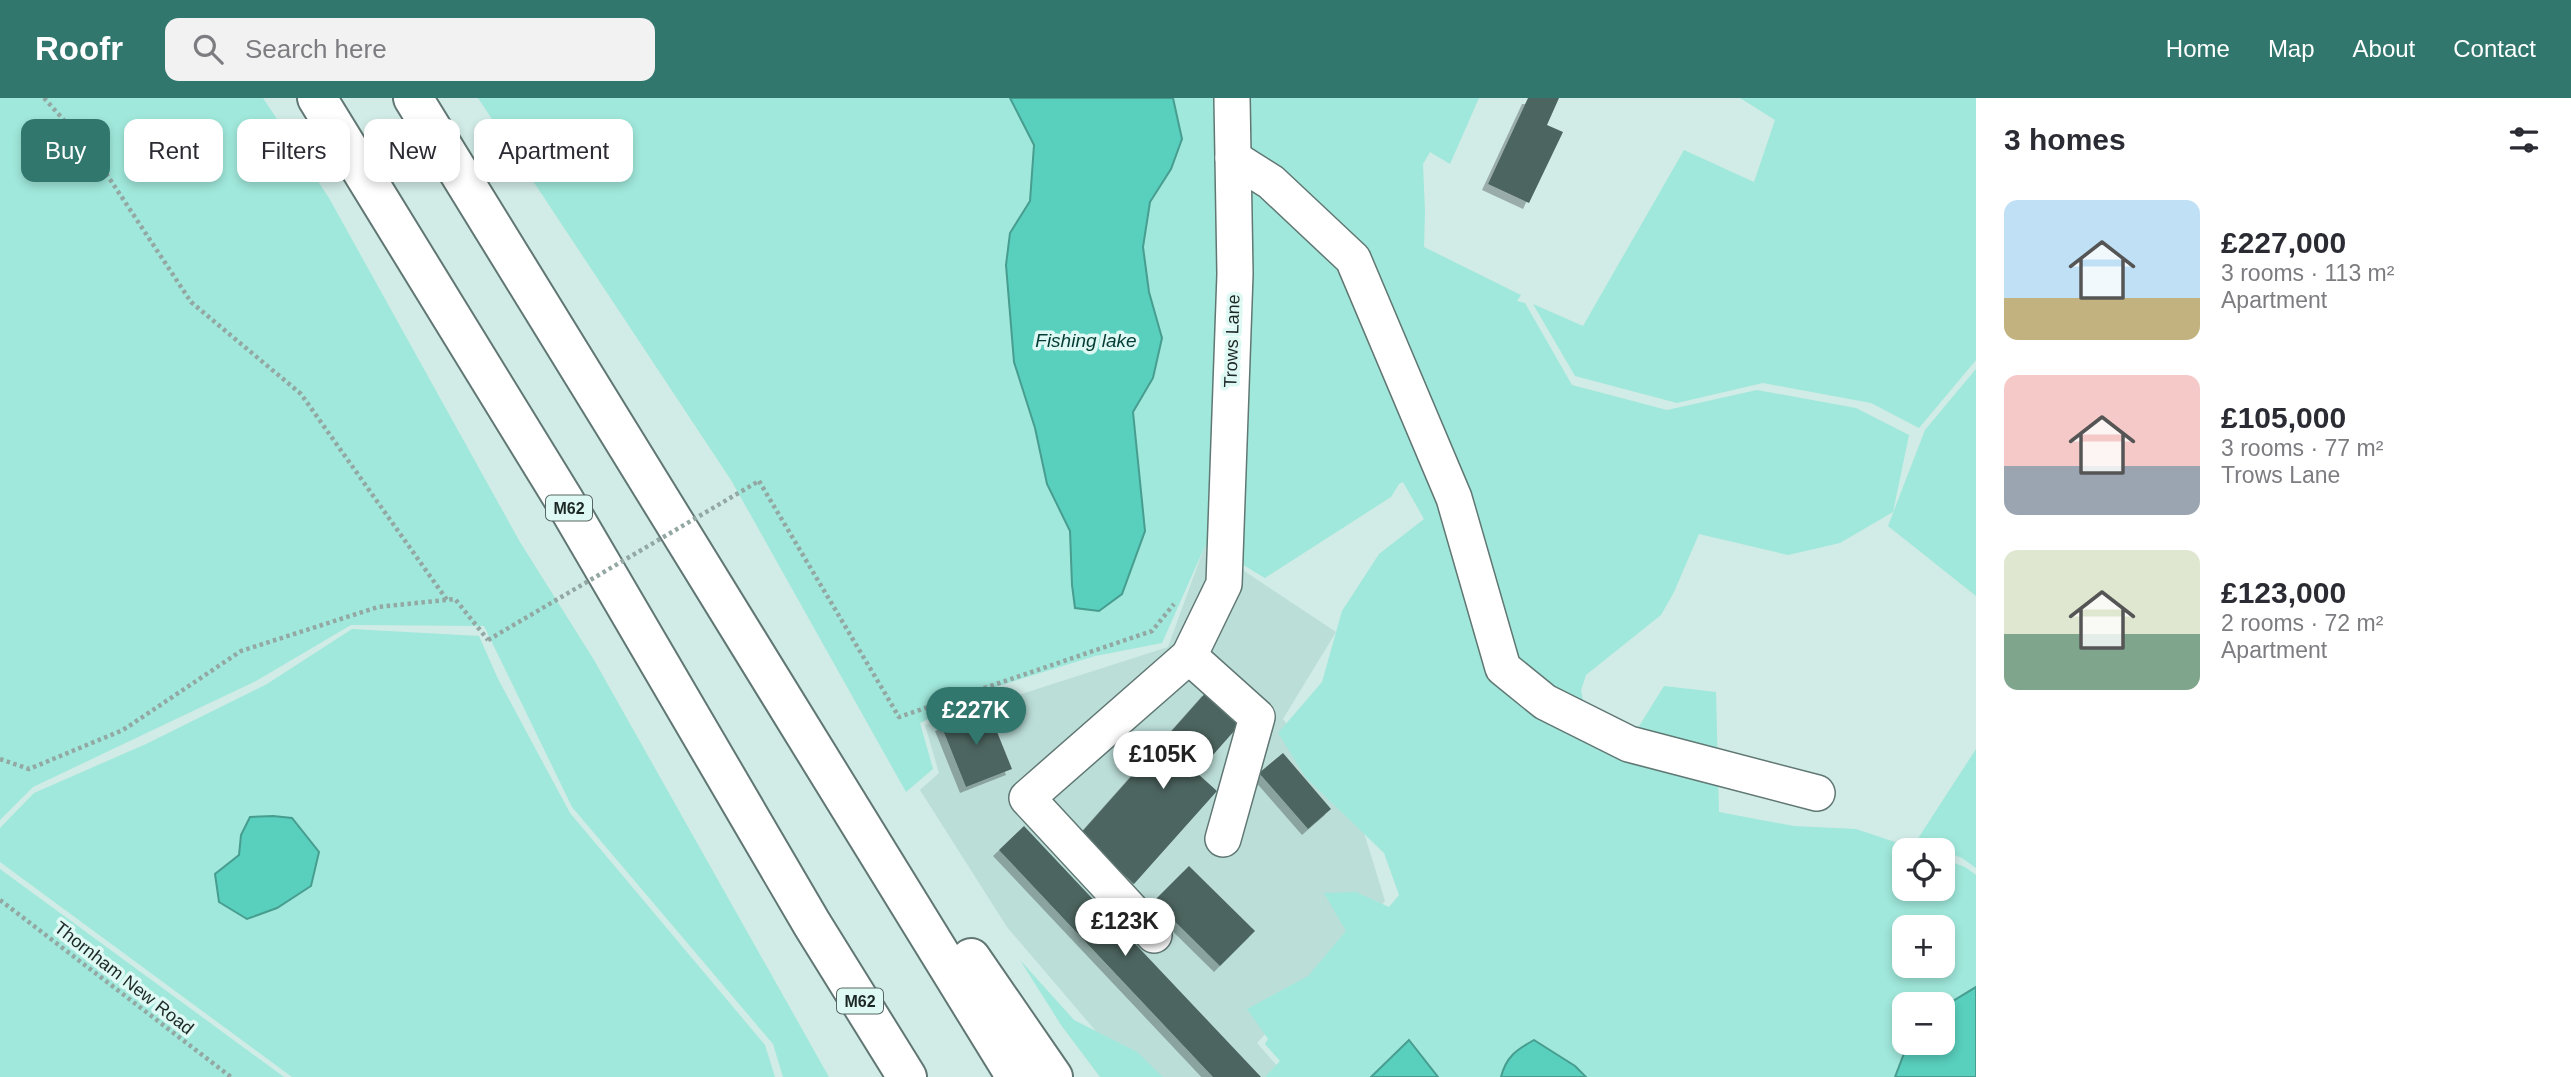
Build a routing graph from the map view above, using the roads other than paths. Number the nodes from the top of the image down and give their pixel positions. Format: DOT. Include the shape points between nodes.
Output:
graph roads {
  1 [pos="317,98"];
  2 [pos="413,98"];
  3 [pos="1232,98"];
  4 [pos="1233,158"];
  5 [pos="690,550"];
  6 [pos="1189,656"];
  7 [pos="1817,793"];
  8 [pos="1223,839"];
  9 [pos="812,925"];
  10 [pos="1154,935"];
  11 [pos="895,1077"];
  12 [pos="907,1077"];
  13 [pos="1016,1077"];
  14 [pos="1053,1077"];
  1 -- 9 [label="highway, M62" via="564,500"];
  2 -- 5 [label="highway"];
  3 -- 4 [label="street, Trows Lane"];
  4 -- 6 [label="street, Trows Lane" via="1235,274 1224,584"];
  4 -- 7 [label="street" via="1271,182 1353,259 1454,498 1503,668 1545,702 1629,744"];
  5 -- 13 [label="highway"];
  5 -- 14 [label="highway"];
  6 -- 8 [label="street" via="1257,718"];
  6 -- 10 [label="street" via="1027,798"];
  9 -- 11 [label="highway, M62"];
  9 -- 12 [label="highway, M62"];
}
